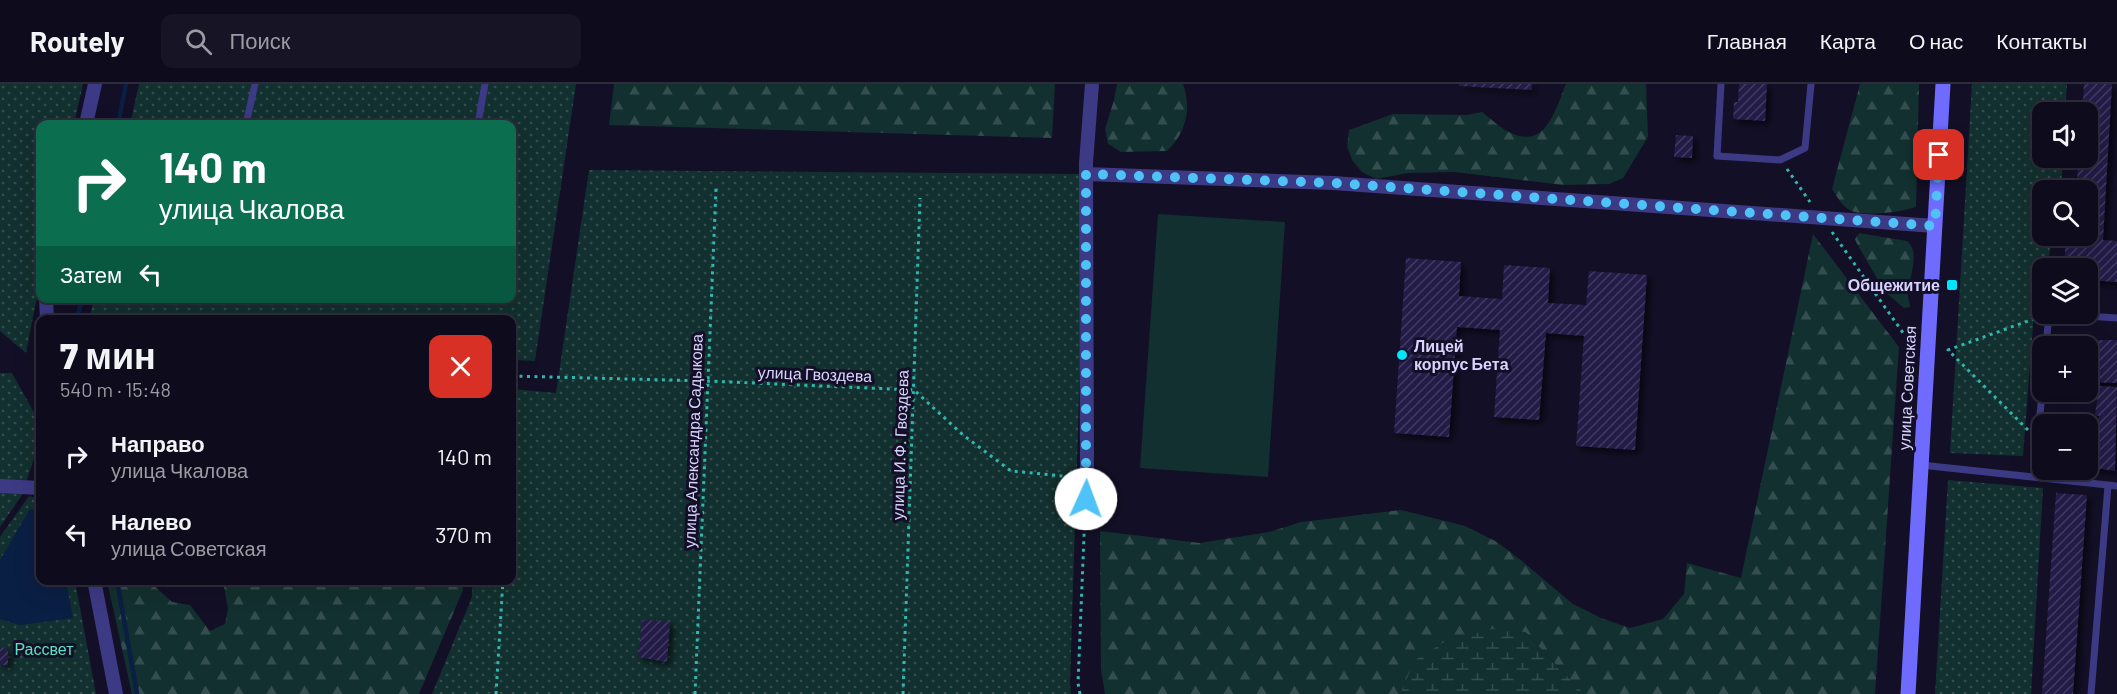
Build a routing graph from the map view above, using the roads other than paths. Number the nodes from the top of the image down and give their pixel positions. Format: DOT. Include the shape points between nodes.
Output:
graph roads {
  1 [pos="95,84"];
  2 [pos="255,84"];
  3 [pos="485,84"];
  4 [pos="1092,84"];
  5 [pos="1722,84"];
  6 [pos="1811,84"];
  7 [pos="1943,84"];
  8 [pos="87,120"];
  9 [pos="247,120"];
  10 [pos="479,120"];
  11 [pos="1086,174"];
  12 [pos="1935,226"];
  13 [pos="2098,317"];
  14 [pos="2117,318"];
  15 [pos="1921,465"];
  16 [pos="1087,476"];
  17 [pos="2032,476"];
  18 [pos="2064,480"];
  19 [pos="0,486"];
  20 [pos="2108,486"];
  21 [pos="2117,486"];
  22 [pos="36,488"];
  23 [pos="95,585"];
  24 [pos="116,694"];
  25 [pos="1908,694"];
  26 [pos="2091,694"];
  1 -- 8 [label="street"];
  2 -- 9 [label="lane"];
  3 -- 10 [label="lane"];
  4 -- 11 [label="street"];
  5 -- 6 [label="lane" via="1716,156 1780,160 1805,148"];
  7 -- 12 [label="street, улица Советская"];
  11 -- 12 [label="street" via="1333,183"];
  11 -- 16 [label="street"];
  12 -- 15 [label="street, улица Советская"];
  13 -- 14 [label="lane"];
  15 -- 17 [label="lane"];
  15 -- 25 [label="street, улица Советская"];
  18 -- 20 [label="lane"];
  19 -- 22 [label="street"];
  20 -- 21 [label="lane"];
  20 -- 26 [label="lane"];
  23 -- 24 [label="street"];
}
